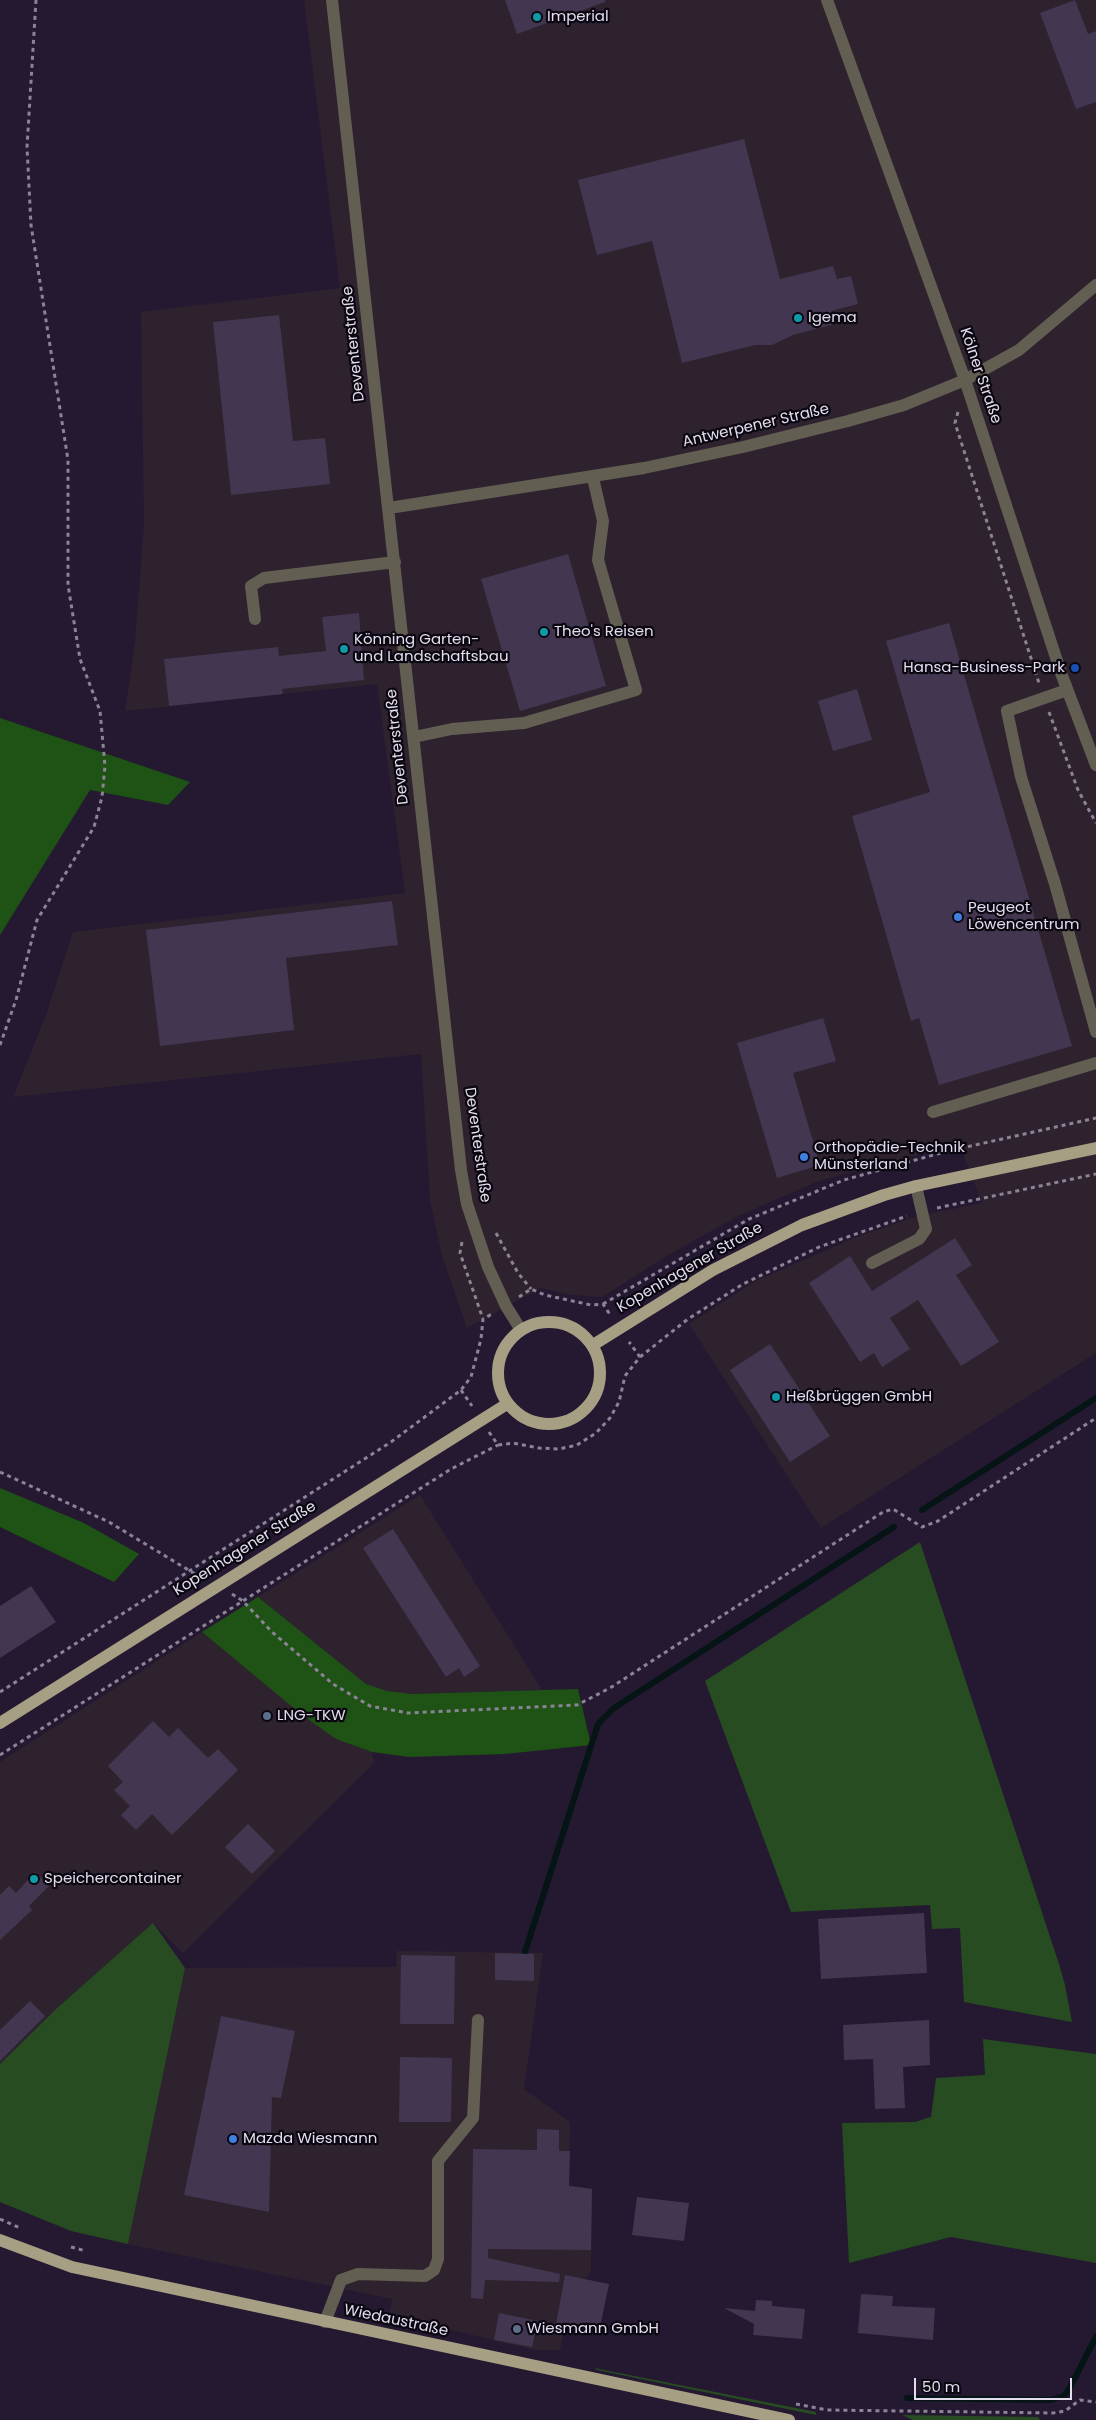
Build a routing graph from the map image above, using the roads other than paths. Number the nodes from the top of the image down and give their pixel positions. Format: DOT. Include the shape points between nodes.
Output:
graph roads {
  1 [pos="332,0"];
  2 [pos="827,0"];
  3 [pos="1096,285"];
  4 [pos="965,380"];
  5 [pos="593,478"];
  6 [pos="389,508"];
  7 [pos="395,562"];
  8 [pos="255,619"];
  9 [pos="1067,690"];
  10 [pos="414,737"];
  11 [pos="1096,765"];
  12 [pos="1096,1032"];
  13 [pos="1096,1063"];
  14 [pos="934,1112"];
  15 [pos="1096,1148"];
  16 [pos="916,1186"];
  17 [pos="872,1263"];
  18 [pos="521,1330"];
  19 [pos="593,1345"];
  20 [pos="507,1404"];
  21 [pos="0,1723"];
  22 [pos="478,2020"];
  23 [pos="0,2240"];
  24 [pos="325,2322"];
  25 [pos="789,2420"];
  1 -- 6 [label="street, Deventerstraße"];
  2 -- 4 [label="street, Kölner Straße"];
  3 -- 4 [label="street, Antwerpener Straße" via="1019,350"];
  4 -- 5 [label="street, Antwerpener Straße" via="848,421 744,447"];
  4 -- 9 [label="street, Kölner Straße"];
  5 -- 6 [label="street, Antwerpener Straße"];
  5 -- 10 [label="street" via="603,521 598,560 636,690 524,723 452,729"];
  6 -- 7 [label="street, Deventerstraße"];
  7 -- 8 [label="street" via="264,578 251,586"];
  7 -- 10 [label="street, Deventerstraße"];
  9 -- 11 [label="street, Kölner Straße"];
  9 -- 12 [label="street" via="1007,712 1021,777"];
  10 -- 18 [label="street, Deventerstraße" via="461,1170 476,1236 506,1306"];
  13 -- 14 [label="street"];
  15 -- 16 [label="main road, Kopenhagener Straße"];
  16 -- 17 [label="street" via="926,1229 919,1240"];
  16 -- 19 [label="main road, Kopenhagener Straße" via="843,1209 769,1240 712,1270"];
  18 -- 19 [label="main road" via="537,1323 554,1322 583,1334"];
  18 -- 20 [label="main road" via="502,1352 498,1365 498,1382"];
  19 -- 20 [label="main road" via="600,1362 601,1380 595,1397 578,1416 554,1425 540,1424 526,1419"];
  20 -- 21 [label="main road, Kopenhagener Straße"];
  22 -- 24 [label="street" via="473,2118 438,2161 438,2259 434,2270 425,2276 358,2274 341,2280"];
  23 -- 24 [label="main road, Wiedaustraße" via="72,2267"];
  24 -- 25 [label="main road, Wiedaustraße"];
}
